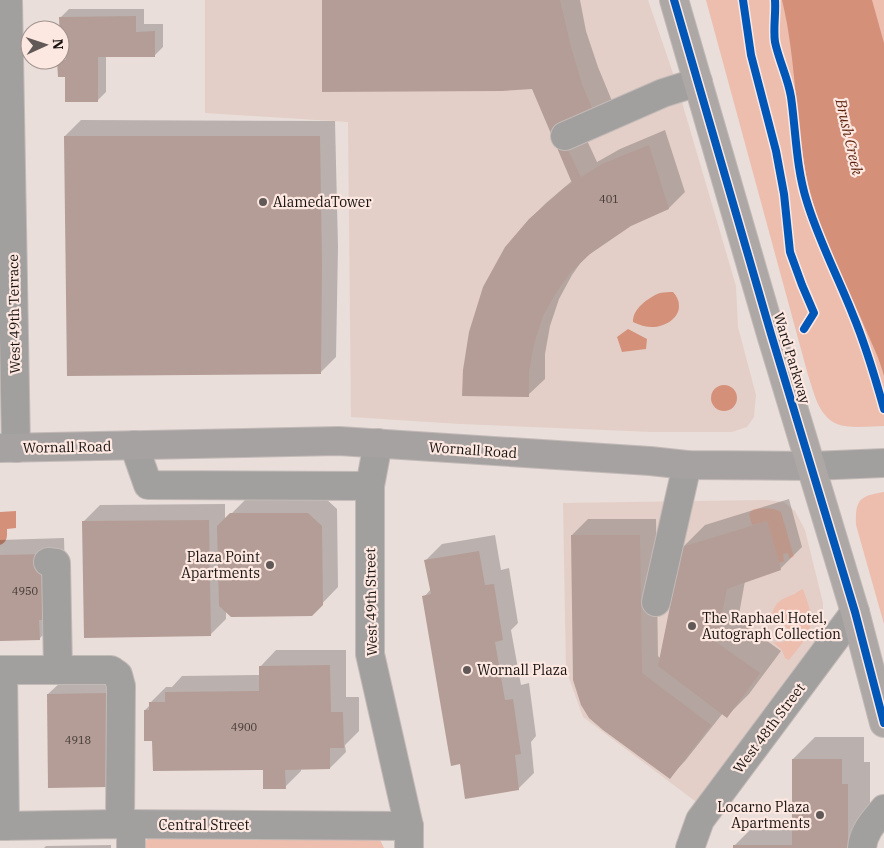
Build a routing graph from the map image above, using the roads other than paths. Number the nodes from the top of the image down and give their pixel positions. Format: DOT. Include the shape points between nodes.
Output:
graph roads {
  1 [pos="8,0"];
  2 [pos="674,0"];
  3 [pos="698,82"];
  4 [pos="565,136"];
  5 [pos="378,443"];
  6 [pos="134,445"];
  7 [pos="8,448"];
  8 [pos="876,463"];
  9 [pos="687,465"];
  10 [pos="812,466"];
  11 [pos="370,486"];
  12 [pos="48,562"];
  13 [pos="656,602"];
  14 [pos="855,612"];
  15 [pos="2,670"];
  16 [pos="58,670"];
  17 [pos="884,723"];
  18 [pos="884,809"];
  19 [pos="3,826"];
  20 [pos="127,832"];
  21 [pos="409,837"];
  22 [pos="690,848"];
  23 [pos="862,848"];
  1 -- 7 [label="street, West 49th Terrace"];
  2 -- 3 [label="highway, Ward Parkway"];
  3 -- 4 [label="street" via="663,93"];
  3 -- 10 [label="highway, Ward Parkway"];
  5 -- 6 [label="main road, Wornall Road"];
  5 -- 9 [label="main road, Wornall Road"];
  5 -- 11 [label="street, West 49th Street"];
  6 -- 7 [label="main road, Wornall Road"];
  6 -- 11 [label="street" via="148,485"];
  8 -- 10 [label="street"];
  9 -- 10 [label="main road, Wornall Road"];
  9 -- 13 [label="street"];
  10 -- 14 [label="highway, Ward Parkway"];
  11 -- 21 [label="street, West 49th Street" via="370,654"];
  12 -- 16 [label="street" via="56,563"];
  14 -- 17 [label="highway, Ward Parkway"];
  14 -- 22 [label="street, West 48th Street" via="700,820"];
  15 -- 16 [label="street"];
  15 -- 19 [label="street"];
  16 -- 20 [label="street" via="111,670 118,676"];
  18 -- 23 [label="street" via="870,825"];
  19 -- 20 [label="street, Central Street"];
  20 -- 21 [label="street, Central Street"];
}
